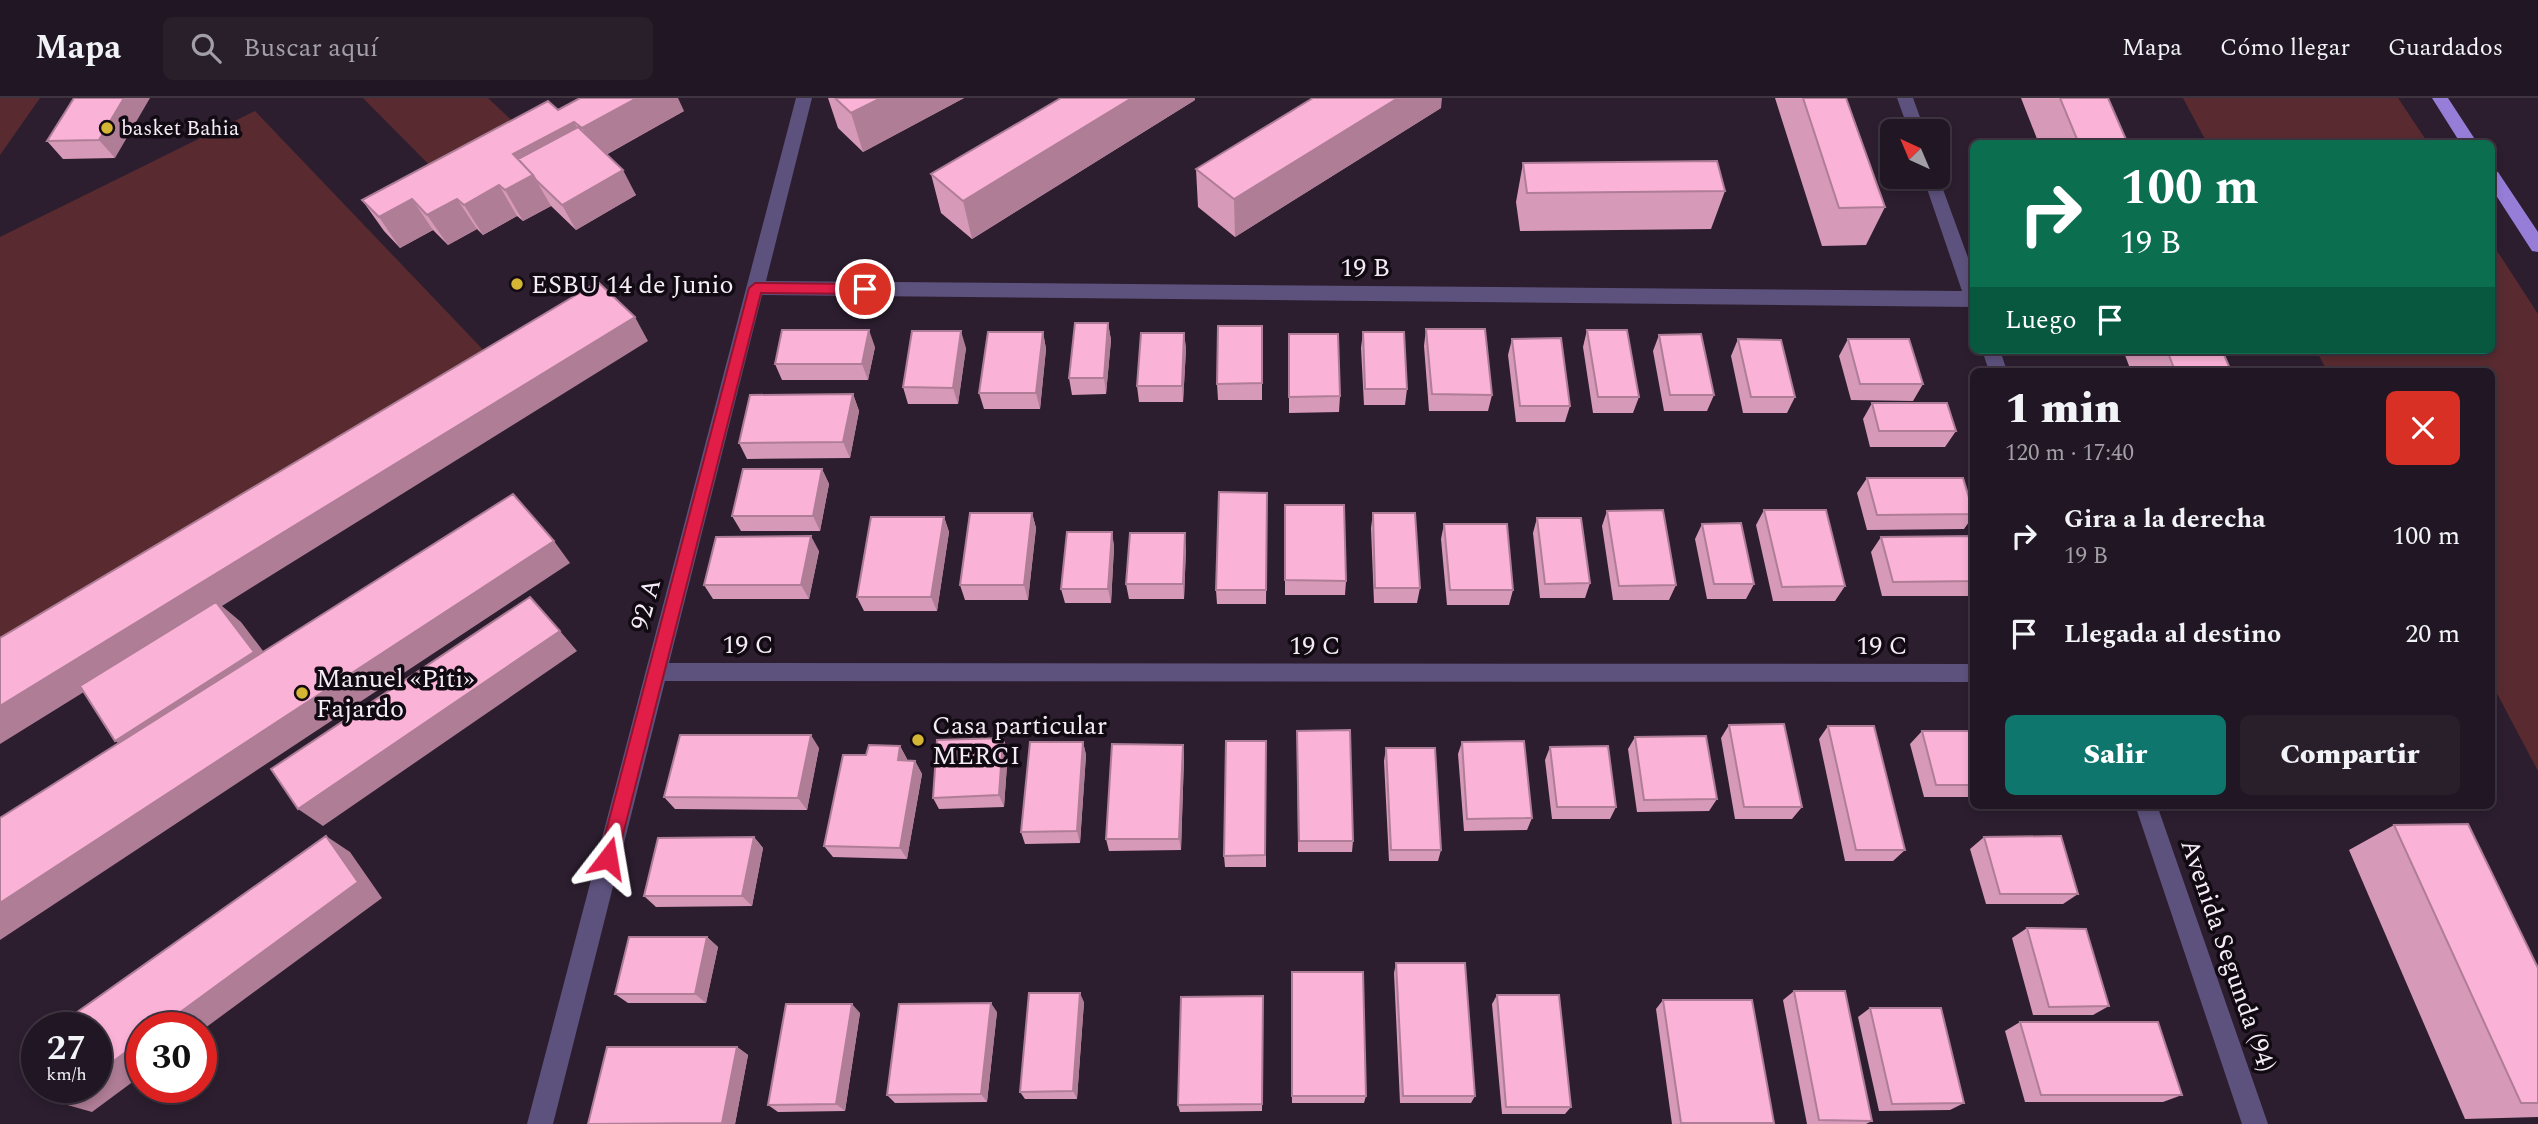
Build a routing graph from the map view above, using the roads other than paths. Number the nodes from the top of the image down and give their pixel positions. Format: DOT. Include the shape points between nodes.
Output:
graph roads {
  1 [pos="804,98"];
  2 [pos="1906,98"];
  3 [pos="2440,98"];
  4 [pos="1913,119"];
  5 [pos="2467,140"];
  6 [pos="2495,181"];
  7 [pos="1936,189"];
  8 [pos="2538,246"];
  9 [pos="1970,287"];
  10 [pos="755,288"];
  11 [pos="1970,299"];
  12 [pos="656,672"];
  13 [pos="1970,673"];
  14 [pos="2147,809"];
  15 [pos="540,1124"];
  16 [pos="2255,1124"];
  1 -- 10 [label="street, 92 A"];
  2 -- 4 [label="street"];
  3 -- 5 [label="main road"];
  6 -- 8 [label="main road"];
  7 -- 9 [label="street"];
  10 -- 11 [label="street, 19 B"];
  10 -- 12 [label="street, 92 A"];
  12 -- 13 [label="street, 19 C"];
  12 -- 15 [label="street, 92 A"];
  14 -- 16 [label="street, Avenida Segunda (94)"];
}
